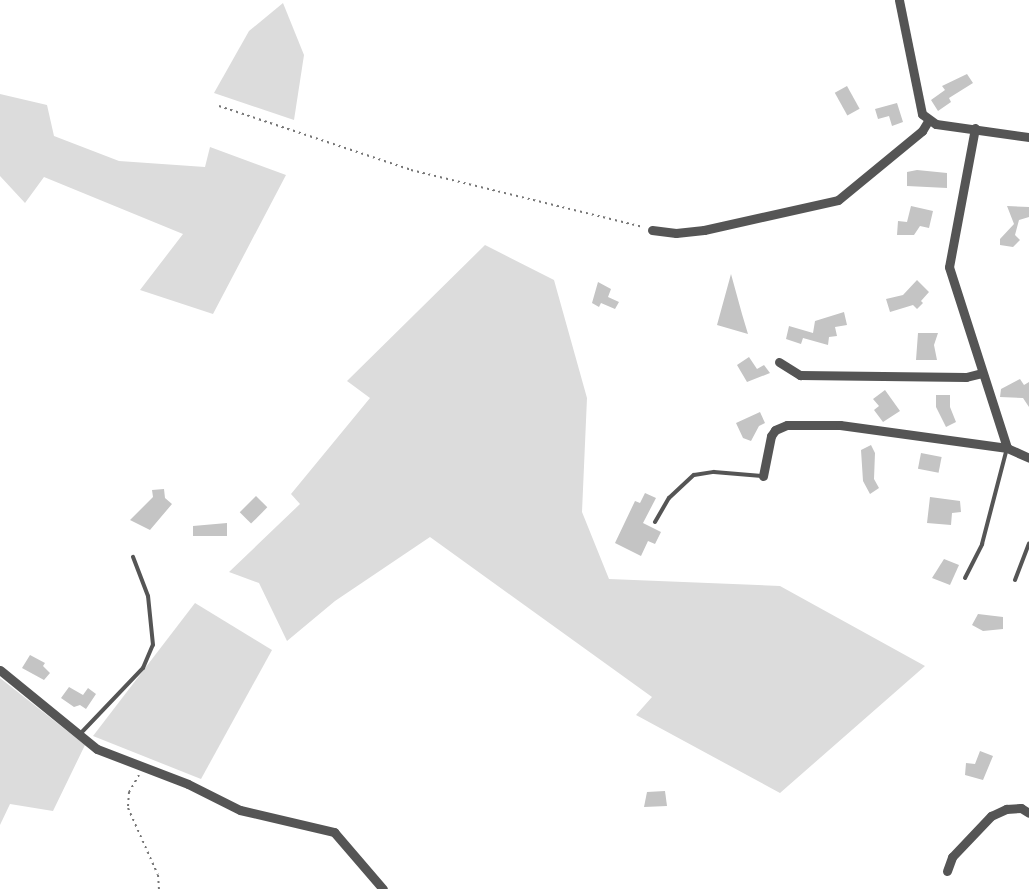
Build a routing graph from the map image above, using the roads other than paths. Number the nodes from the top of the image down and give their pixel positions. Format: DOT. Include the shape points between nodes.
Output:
graph roads {
  1 [pos="899,0"];
  2 [pos="928,121"];
  3 [pos="975,128"];
  4 [pos="1029,137"];
  5 [pos="652,230"];
  6 [pos="779,362"];
  7 [pos="982,373"];
  8 [pos="1007,448"];
  9 [pos="1029,458"];
  10 [pos="763,476"];
  11 [pos="655,522"];
  12 [pos="1029,544"];
  13 [pos="133,557"];
  14 [pos="965,578"];
  15 [pos="1015,580"];
  16 [pos="0,670"];
  17 [pos="81,733"];
  18 [pos="1029,813"];
  19 [pos="947,871"];
  20 [pos="383,889"];
  1 -- 2 [label="street" via="916,101"];
  2 -- 3 [label="street"];
  2 -- 5 [label="street" via="838,200 704,230"];
  3 -- 4 [label="street"];
  3 -- 7 [label="street" via="949,267"];
  6 -- 7 [label="street" via="800,375"];
  7 -- 8 [label="street"];
  8 -- 9 [label="street"];
  8 -- 10 [label="street" via="840,425 787,425 771,436"];
  8 -- 14 [label="lane" via="982,544"];
  10 -- 11 [label="lane" via="694,475 669,498"];
  12 -- 15 [label="lane"];
  13 -- 17 [label="lane" via="148,596 153,645 143,668"];
  16 -- 17 [label="street"];
  17 -- 20 [label="street" via="97,749 240,810 334,832"];
  18 -- 19 [label="street" via="1006,809 991,816 952,857"];
}
